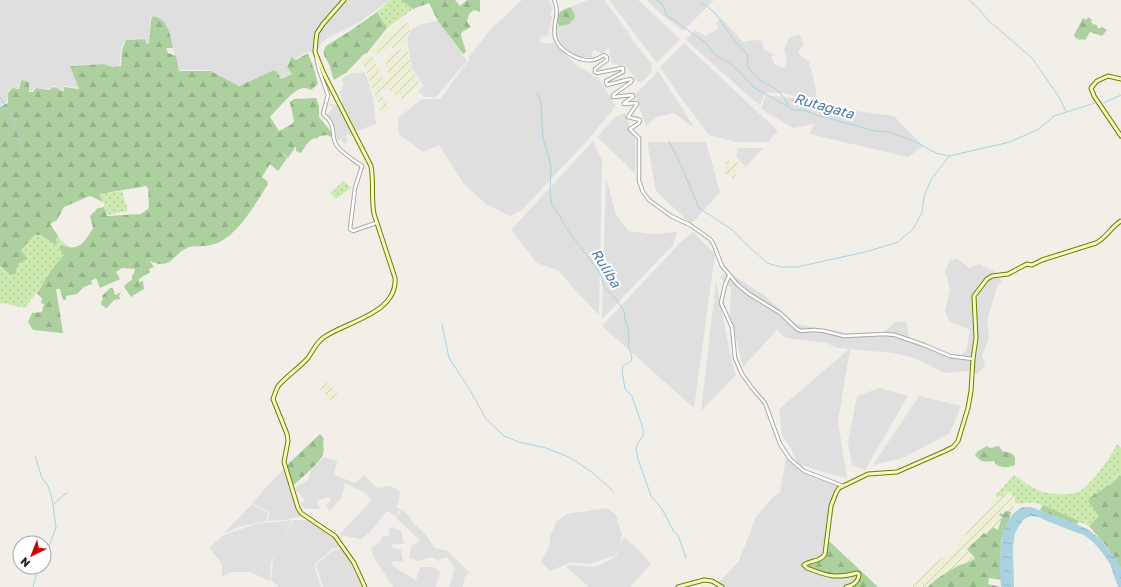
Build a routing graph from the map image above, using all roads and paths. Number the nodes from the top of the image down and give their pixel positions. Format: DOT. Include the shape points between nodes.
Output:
graph roads {
  1 [pos="344,0"];
  2 [pos="554,0"];
  3 [pos="316,55"];
  4 [pos="1121,79"];
  5 [pos="1121,136"];
  6 [pos="1121,221"];
  7 [pos="376,223"];
  8 [pos="729,276"];
  9 [pos="973,359"];
  10 [pos="843,486"];
  11 [pos="365,587"];
  12 [pos="678,587"];
  13 [pos="722,587"];
  14 [pos="846,587"];
  1 -- 3 [label="main road" via="317,34"];
  2 -- 8 [label="street" via="558,10 555,34 562,47 574,57 592,60 606,56 606,60 595,69 597,73 623,68 623,72 606,81 607,85 632,80 613,96 633,95 624,104 637,104 628,117 640,120 630,128 639,138 639,182 643,192 666,213 710,239"];
  3 -- 7 [label="main road" via="371,166 372,206"];
  3 -- 7 [label="street" via="328,95 323,114 333,124 337,145 362,166 355,188 350,230"];
  4 -- 5 [label="main road" via="1108,76 1097,81 1091,88"];
  6 -- 9 [label="main road" via="1096,243 987,279 974,296 976,331"];
  7 -- 11 [label="main road" via="395,278 393,294 368,316 323,338 278,386 273,399 287,434 284,462 298,508 301,513 335,536 354,563"];
  8 -- 9 [label="street" via="742,289 780,313 801,331 814,330 844,336 890,334 950,356"];
  8 -- 10 [label="street" via="721,303 733,329 735,358 742,374 765,403 780,444 790,459 804,471"];
  9 -- 10 [label="main road" via="969,403 955,445 934,457 897,472 868,474"];
  10 -- 14 [label="main road" via="836,493 831,506 825,554 822,559 804,565 833,577 859,574 856,582"];
  12 -- 13 [label="main road" via="707,580"];
}
